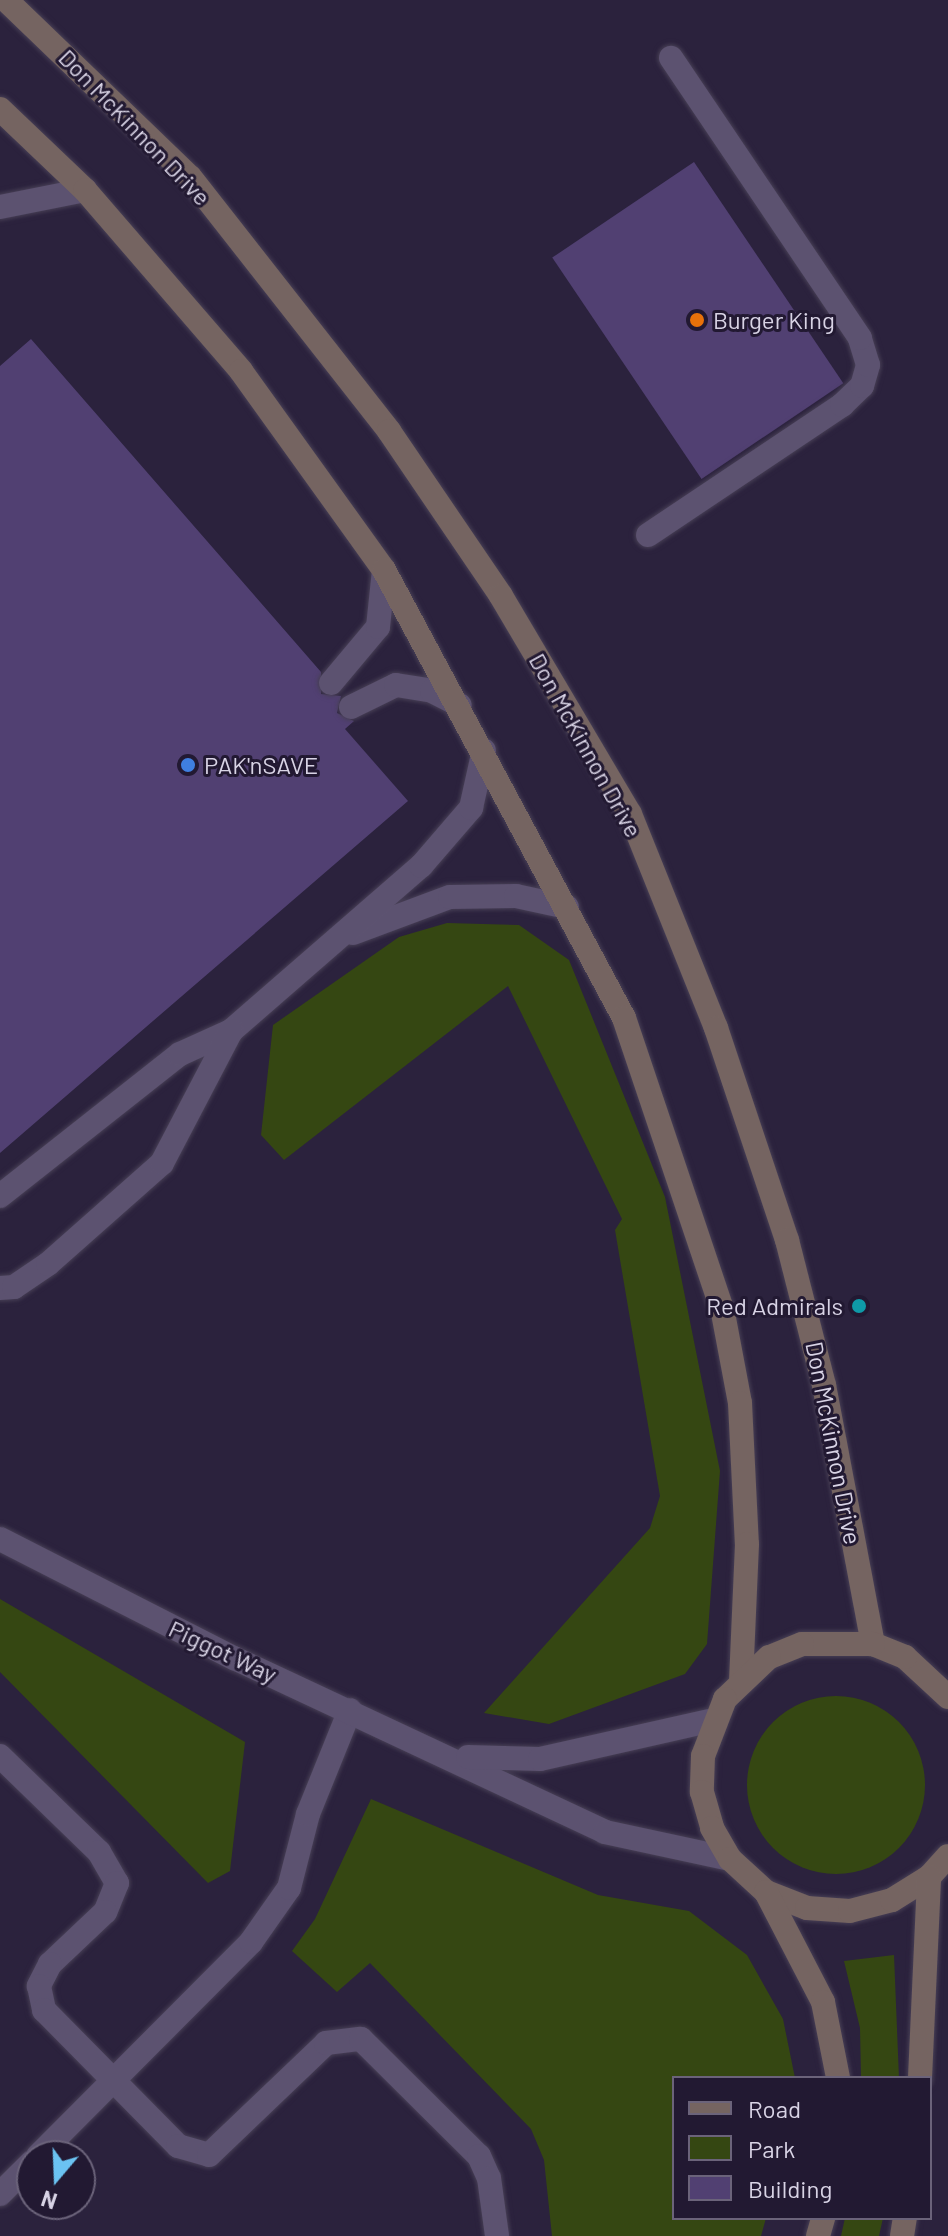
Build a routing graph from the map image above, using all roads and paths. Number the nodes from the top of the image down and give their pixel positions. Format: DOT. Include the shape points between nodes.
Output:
graph roads {
  1 [pos="6,0"];
  2 [pos="671,58"];
  3 [pos="0,109"];
  4 [pos="85,190"];
  5 [pos="0,207"];
  6 [pos="648,535"];
  7 [pos="384,570"];
  8 [pos="331,683"];
  9 [pos="460,705"];
  10 [pos="351,707"];
  11 [pos="484,750"];
  12 [pos="567,907"];
  13 [pos="326,946"];
  14 [pos="231,1031"];
  15 [pos="0,1196"];
  16 [pos="0,1288"];
  17 [pos="0,1539"];
  18 [pos="873,1644"];
  19 [pos="741,1680"];
  20 [pos="948,1697"];
  21 [pos="350,1710"];
  22 [pos="713,1720"];
  23 [pos="0,1756"];
  24 [pos="450,1756"];
  25 [pos="948,1856"];
  26 [pos="730,1859"];
  27 [pos="929,1877"];
  28 [pos="766,1892"];
  29 [pos="838,2076"];
  30 [pos="920,2076"];
  31 [pos="115,2080"];
  32 [pos="54,2140"];
  33 [pos="16,2178"];
  34 [pos="0,2194"];
  35 [pos="497,2236"];
  1 -- 18 [label="main road, Don McKinnon Drive" via="190,177 389,431 501,596 630,814 716,1028 787,1240 824,1385"];
  2 -- 6 [label="street" via="860,338 868,365 862,386 842,405"];
  3 -- 4 [label="main road"];
  4 -- 5 [label="street"];
  4 -- 7 [label="main road" via="241,371"];
  7 -- 8 [label="street" via="378,627"];
  7 -- 9 [label="main road"];
  9 -- 10 [label="street" via="432,691 396,685"];
  9 -- 11 [label="main road"];
  11 -- 12 [label="main road"];
  11 -- 13 [label="street" via="471,808 453,834"];
  12 -- 13 [label="street" via="516,896 450,897"];
  12 -- 19 [label="main road" via="624,1018 723,1313 746,1462"];
  13 -- 14 [label="street"];
  14 -- 15 [label="street" via="180,1054"];
  14 -- 16 [label="street" via="162,1163 48,1264 14,1287"];
  17 -- 21 [label="street, Piggot Way"];
  18 -- 19 [label="main road" via="802,1644 769,1657"];
  18 -- 20 [label="main road" via="905,1657"];
  19 -- 22 [label="main road"];
  21 -- 24 [label="street, Piggot Way"];
  21 -- 31 [label="street" via="308,1814 289,1888 251,1942"];
  22 -- 24 [label="street, Piggot Way" via="540,1759"];
  22 -- 26 [label="main road" via="702,1792 712,1828"];
  23 -- 31 [label="street" via="113,1868 114,1899 50,1964 39,1986 55,2023"];
  24 -- 26 [label="street, Piggot Way" via="605,1832"];
  25 -- 27 [label="main road"];
  26 -- 28 [label="main road"];
  27 -- 28 [label="main road" via="892,1900 850,1911 807,1908"];
  27 -- 30 [label="main road"];
  28 -- 29 [label="main road" via="823,2002"];
  31 -- 32 [label="street"];
  31 -- 35 [label="street" via="178,2146 209,2155 326,2043 345,2036 361,2039 479,2156 489,2178"];
  33 -- 34 [label="street"];
}
